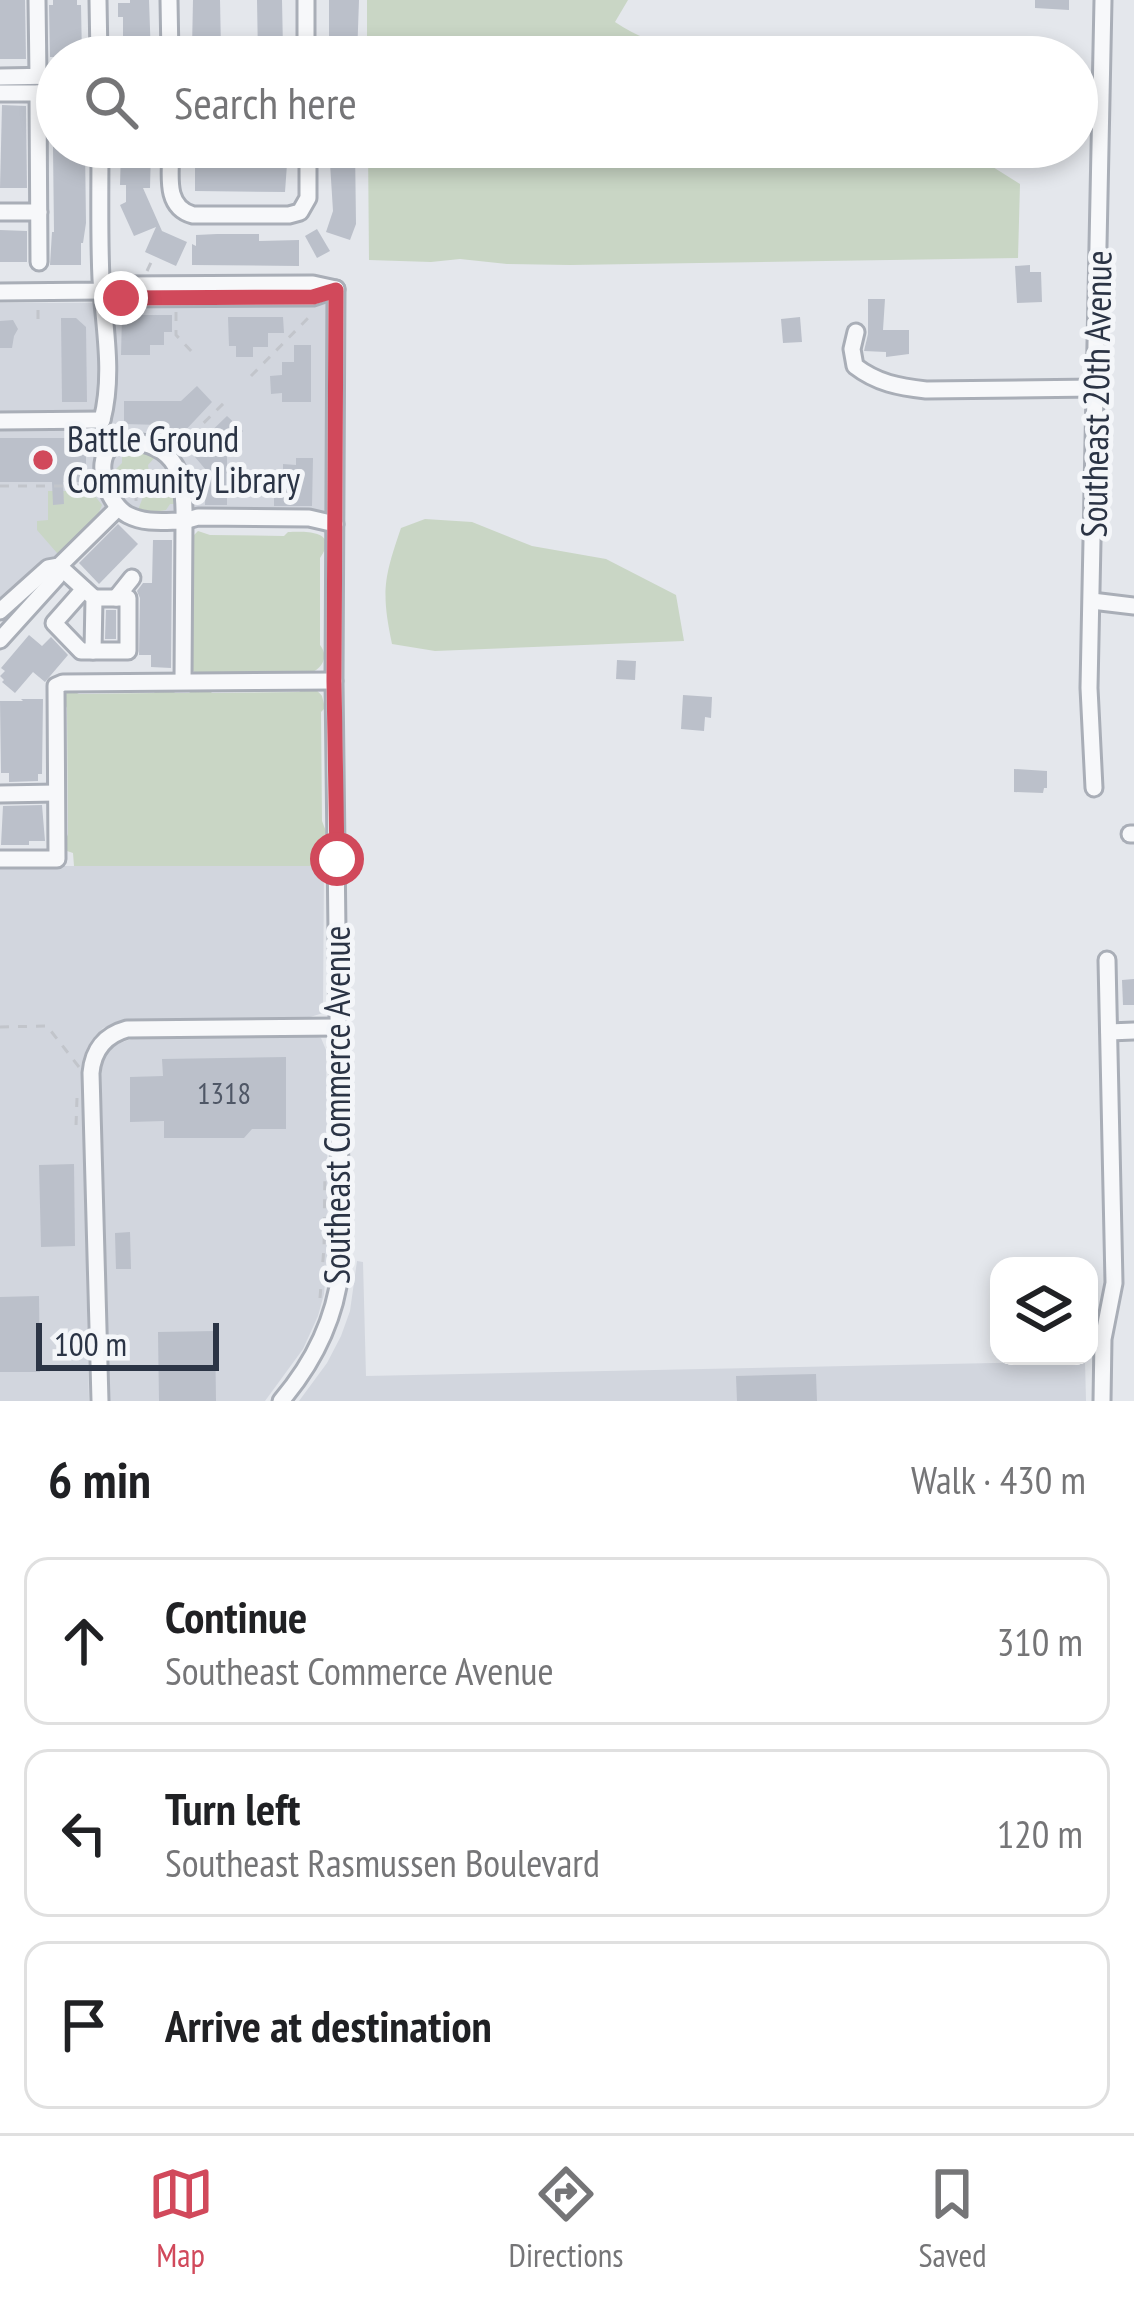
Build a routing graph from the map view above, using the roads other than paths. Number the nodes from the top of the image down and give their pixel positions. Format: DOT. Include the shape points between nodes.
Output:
graph roads {
  1 [pos="37,0"];
  2 [pos="98,0"];
  3 [pos="169,0"];
  4 [pos="306,0"];
  5 [pos="1103,0"];
  6 [pos="37,36"];
  7 [pos="99,36"];
  8 [pos="170,36"];
  9 [pos="306,36"];
  10 [pos="0,77"];
  11 [pos="36,85"];
  12 [pos="36,85"];
  13 [pos="0,93"];
  14 [pos="39,168"];
  15 [pos="100,168"];
  16 [pos="171,168"];
  17 [pos="308,168"];
  18 [pos="0,212"];
  19 [pos="39,212"];
  20 [pos="39,262"];
  21 [pos="102,291"];
  22 [pos="0,292"];
  23 [pos="856,332"];
  24 [pos="1096,388"];
  25 [pos="102,420"];
  26 [pos="0,421"];
  27 [pos="106,452"];
  28 [pos="122,503"];
  29 [pos="184,521"];
  30 [pos="335,524"];
  31 [pos="59,566"];
  32 [pos="132,578"];
  33 [pos="89,593"];
  34 [pos="116,598"];
  35 [pos="1091,601"];
  36 [pos="1134,606"];
  37 [pos="0,611"];
  38 [pos="0,640"];
  39 [pos="93,651"];
  40 [pos="183,681"];
  41 [pos="334,681"];
  42 [pos="1094,788"];
  43 [pos="56,793"];
  44 [pos="0,794"];
  45 [pos="0,859"];
  46 [pos="1107,960"];
  47 [pos="339,1027"];
  48 [pos="1134,1031"];
  49 [pos="1109,1032"];
  50 [pos="100,1401"];
  51 [pos="281,1401"];
  52 [pos="1102,1401"];
  1 -- 6 [label="street"];
  2 -- 7 [label="street"];
  3 -- 8 [label="street"];
  4 -- 9 [label="street"];
  5 -- 24 [label="street, Southeast 20th Avenue"];
  10 -- 11 [label="street"];
  12 -- 13 [label="street"];
  14 -- 19 [label="street"];
  15 -- 21 [label="street"];
  16 -- 17 [label="street" via="176,208 193,215 304,209"];
  18 -- 19 [label="street"];
  19 -- 20 [label="street"];
  21 -- 22 [label="street"];
  21 -- 25 [label="street"];
  21 -- 30 [label="street, Southeast Commerce Avenue" via="164,298 336,290"];
  23 -- 24 [label="street" via="855,366 899,387"];
  24 -- 35 [label="street, Southeast 20th Avenue"];
  25 -- 26 [label="street"];
  25 -- 27 [label="street"];
  27 -- 28 [label="street" via="106,484"];
  27 -- 29 [label="street" via="136,442 168,457 184,482"];
  28 -- 29 [label="street" via="130,516"];
  28 -- 31 [label="street"];
  29 -- 30 [label="street"];
  29 -- 40 [label="street"];
  30 -- 41 [label="street, Southeast Commerce Avenue"];
  31 -- 33 [label="street"];
  31 -- 37 [label="street"];
  31 -- 38 [label="street"];
  32 -- 34 [label="street"];
  33 -- 34 [label="street"];
  33 -- 39 [label="street"];
  33 -- 39 [label="street" via="54,623 81,651"];
  34 -- 39 [label="street" via="128,598 128,651"];
  35 -- 36 [label="street"];
  35 -- 42 [label="street, Southeast 20th Avenue"];
  40 -- 41 [label="street"];
  40 -- 43 [label="street" via="56,686"];
  41 -- 47 [label="street, Southeast Commerce Avenue"];
  43 -- 44 [label="street"];
  43 -- 45 [label="street" via="57,859"];
  46 -- 49 [label="street"];
  47 -- 50 [label="street" via="128,1029 101,1044 91,1068"];
  47 -- 51 [label="street, Southeast Commerce Avenue" via="338,1290 319,1348"];
  48 -- 49 [label="street"];
  49 -- 52 [label="street" via="1121,1266 1103,1339"];
}
